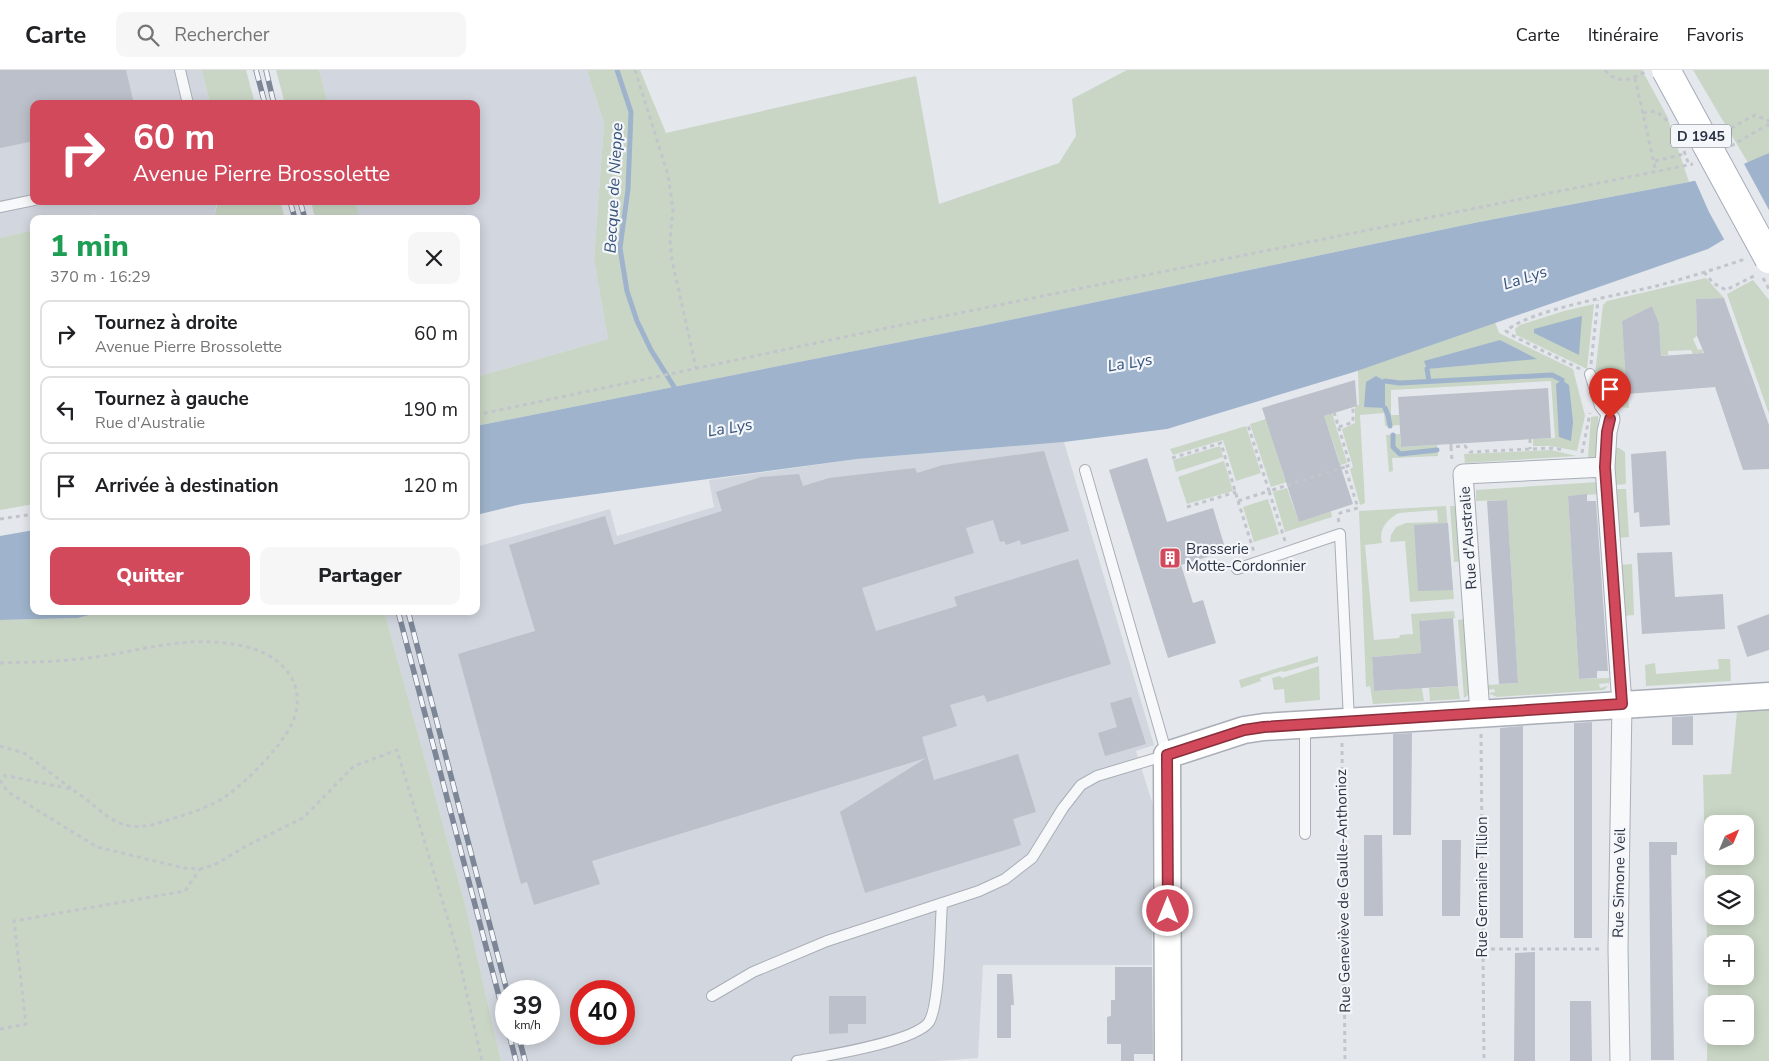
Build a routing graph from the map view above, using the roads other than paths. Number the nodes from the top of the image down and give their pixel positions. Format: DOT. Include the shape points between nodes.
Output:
graph roads {
  1 [pos="180,70"];
  2 [pos="1666,70"];
  3 [pos="187,100"];
  4 [pos="30,201"];
  5 [pos="0,207"];
  6 [pos="1760,263"];
  7 [pos="1590,374"];
  8 [pos="1606,412"];
  9 [pos="1605,467"];
  10 [pos="1085,470"];
  11 [pos="1237,569"];
  12 [pos="1769,696"];
  13 [pos="1622,704"];
  14 [pos="1480,713"];
  15 [pos="1345,722"];
  16 [pos="1305,724"];
  17 [pos="1167,755"];
  18 [pos="1305,834"];
  19 [pos="942,903"];
  20 [pos="712,996"];
  21 [pos="797,1061"];
  22 [pos="1168,1061"];
  23 [pos="1620,1061"];
  1 -- 3 [label="lane"];
  2 -- 6 [label="main road, D 1945, bridge" via="1737,201"];
  4 -- 5 [label="lane"];
  7 -- 8 [label="lane"];
  8 -- 9 [label="street"];
  9 -- 13 [label="street"];
  9 -- 14 [label="street, Rue d'Australie" via="1580,458 1463,474"];
  10 -- 17 [label="lane"];
  11 -- 15 [label="lane" via="1340,534"];
  12 -- 13 [label="street"];
  13 -- 14 [label="street"];
  13 -- 23 [label="street, Rue Simone Veil" via="1618,949"];
  14 -- 15 [label="street"];
  15 -- 16 [label="street"];
  16 -- 17 [label="street" via="1244,730"];
  16 -- 18 [label="lane"];
  17 -- 19 [label="lane" via="1097,776 1081,786 1063,808 1032,858 1005,879"];
  17 -- 22 [label="street"];
  19 -- 20 [label="lane" via="827,941 753,972"];
  19 -- 21 [label="lane" via="935,1007 928,1023 910,1035"];
}
